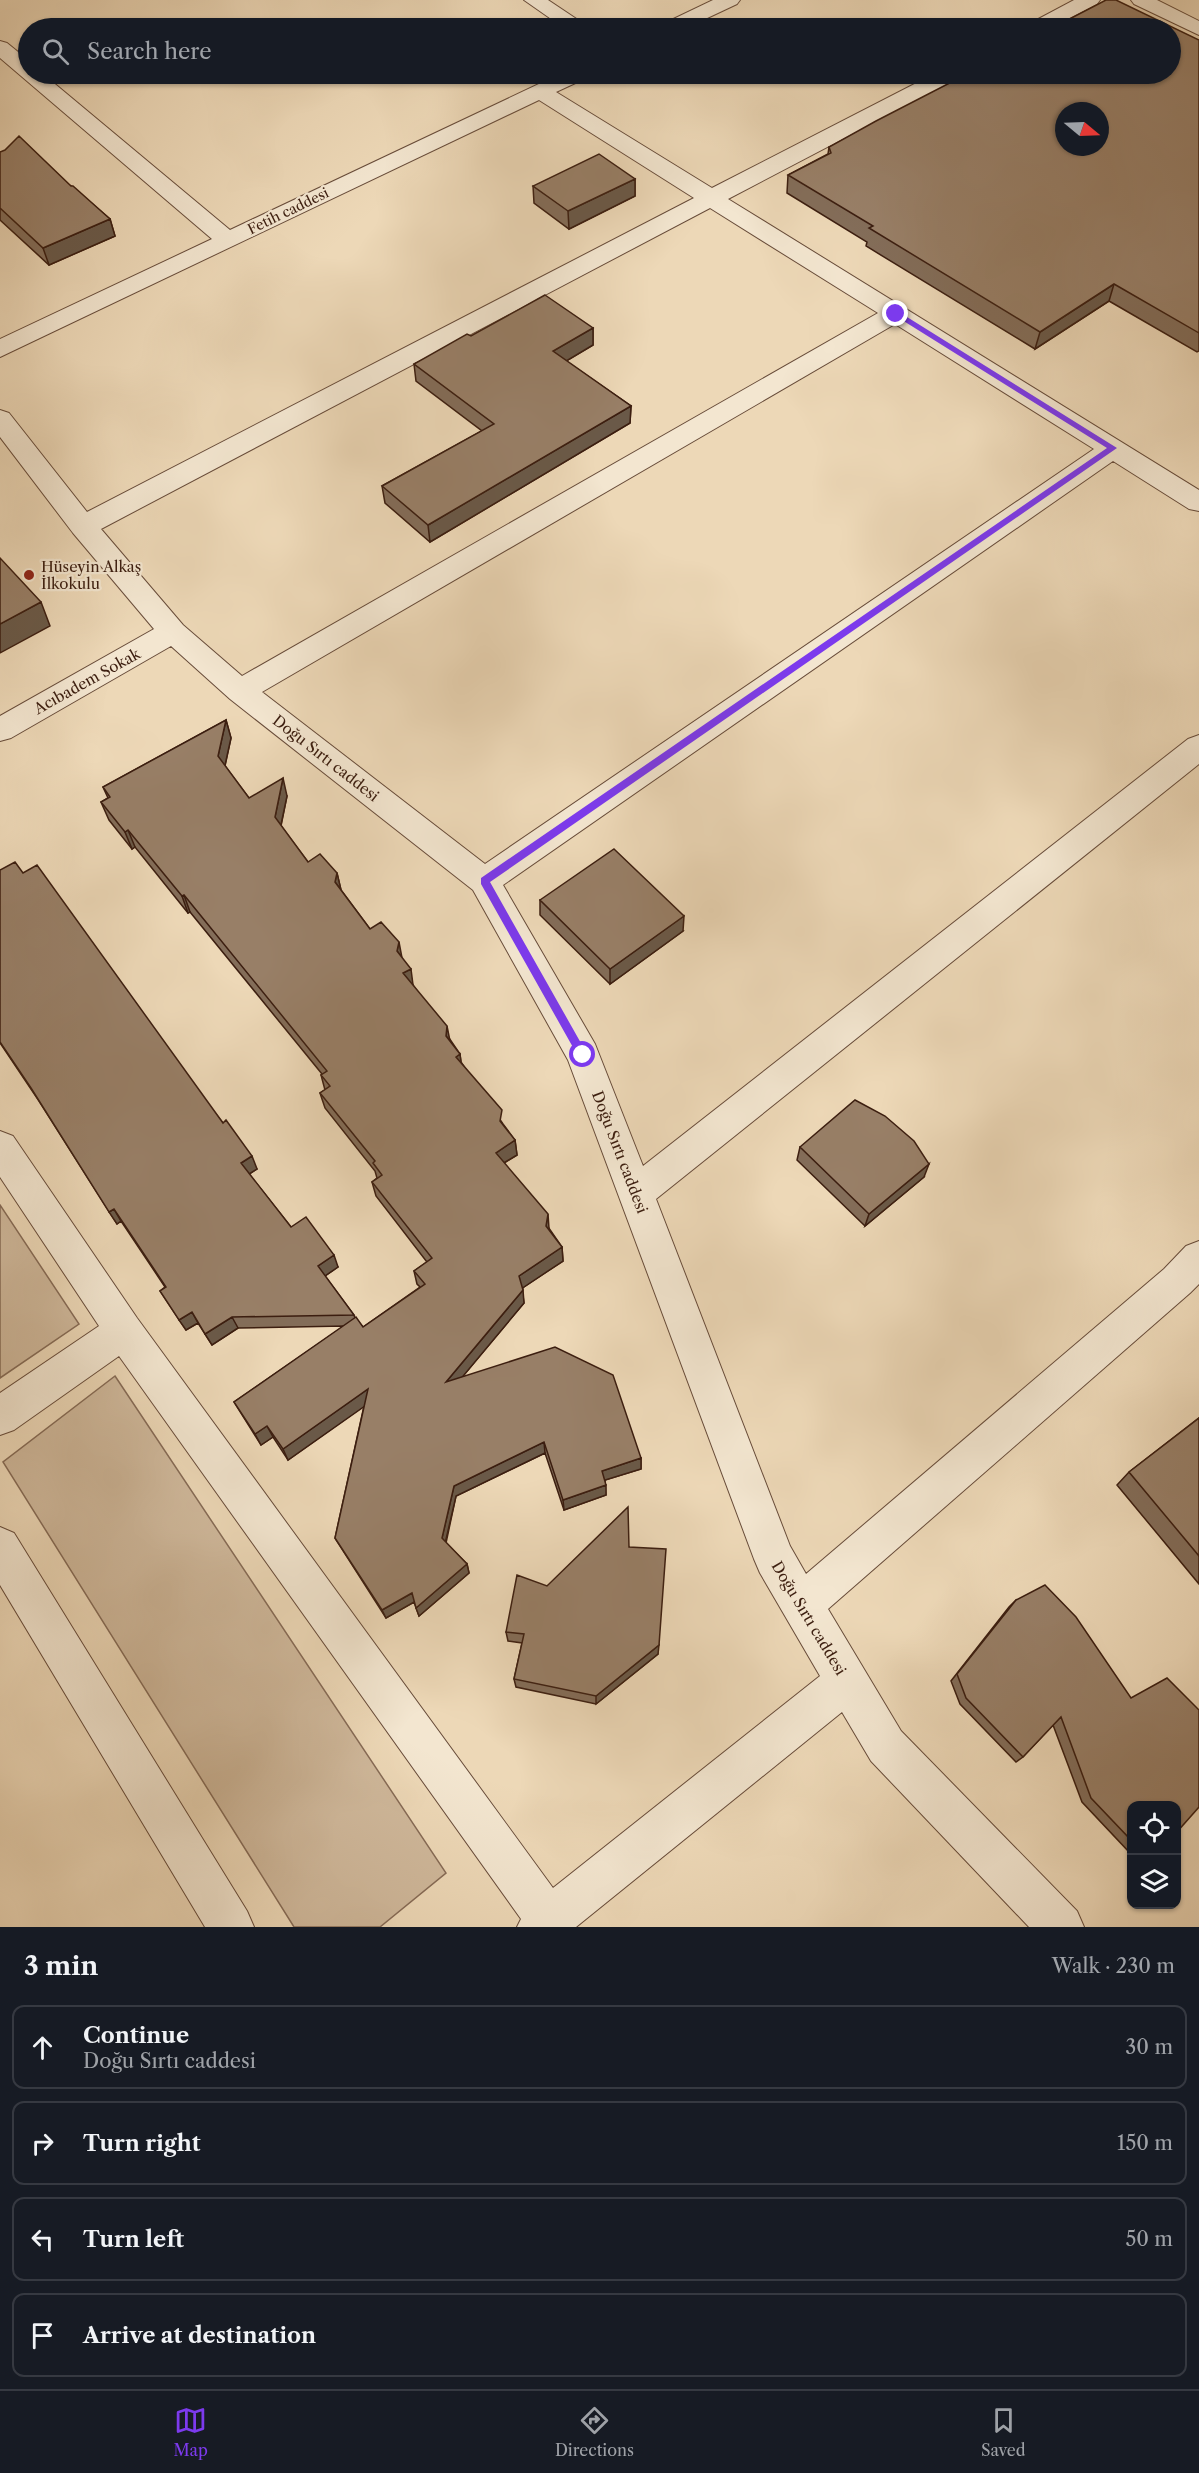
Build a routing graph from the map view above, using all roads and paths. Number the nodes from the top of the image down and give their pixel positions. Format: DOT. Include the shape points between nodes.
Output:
graph roads {
  1 [pos="534,0"];
  2 [pos="730,0"];
  3 [pos="1090,0"];
  4 [pos="1141,0"];
  5 [pos="562,18"];
  6 [pos="691,18"];
  7 [pos="1055,18"];
  8 [pos="1177,18"];
  9 [pos="1181,20"];
  10 [pos="1199,29"];
  11 [pos="0,47"];
  12 [pos="18,62"];
  13 [pos="44,84"];
  14 [pos="554,84"];
  15 [pos="930,84"];
  16 [pos="539,91"];
  17 [pos="710,198"];
  18 [pos="228,240"];
  19 [pos="896,314"];
  20 [pos="0,350"];
  21 [pos="0,419"];
  22 [pos="1113,448"];
  23 [pos="1199,502"];
  24 [pos="83,526"];
  25 [pos="173,632"];
  26 [pos="240,691"];
  27 [pos="0,730"];
  28 [pos="1199,747"];
  29 [pos="484,881"];
  30 [pos="0,1147"];
  31 [pos="635,1194"];
  32 [pos="1192,1275"];
  33 [pos="124,1331"];
  34 [pos="0,1416"];
  35 [pos="0,1547"];
  36 [pos="801,1605"];
  37 [pos="847,1681"];
  38 [pos="544,1924"];
  39 [pos="231,1927"];
  40 [pos="1061,1927"];
  1 -- 5 [label="street"];
  2 -- 6 [label="street"];
  3 -- 7 [label="street"];
  4 -- 8 [label="street"];
  9 -- 10 [label="street"];
  11 -- 12 [label="street"];
  13 -- 18 [label="street"];
  14 -- 16 [label="street, Fetih caddesi"];
  15 -- 17 [label="street"];
  16 -- 17 [label="street"];
  16 -- 18 [label="street, Fetih caddesi"];
  17 -- 19 [label="street"];
  17 -- 24 [label="street"];
  18 -- 20 [label="street, Fetih caddesi"];
  19 -- 22 [label="street"];
  19 -- 26 [label="street"];
  21 -- 24 [label="street, Doğu Sırtı caddesi"];
  22 -- 23 [label="street"];
  22 -- 29 [label="street"];
  24 -- 25 [label="street, Doğu Sırtı caddesi"];
  25 -- 26 [label="street, Doğu Sırtı caddesi"];
  25 -- 27 [label="street, Acıbadem Sokak"];
  26 -- 29 [label="street, Doğu Sırtı caddesi"];
  28 -- 31 [label="street"];
  29 -- 31 [label="street, Doğu Sırtı caddesi" via="583,1055"];
  30 -- 33 [label="street"];
  31 -- 36 [label="street, Doğu Sırtı caddesi" via="774,1559"];
  32 -- 36 [label="street"];
  33 -- 34 [label="street"];
  33 -- 38 [label="street"];
  35 -- 39 [label="street"];
  36 -- 37 [label="street, Doğu Sırtı caddesi"];
  37 -- 38 [label="street"];
  37 -- 40 [label="street, Doğu Sırtı caddesi" via="886,1746"];
}
